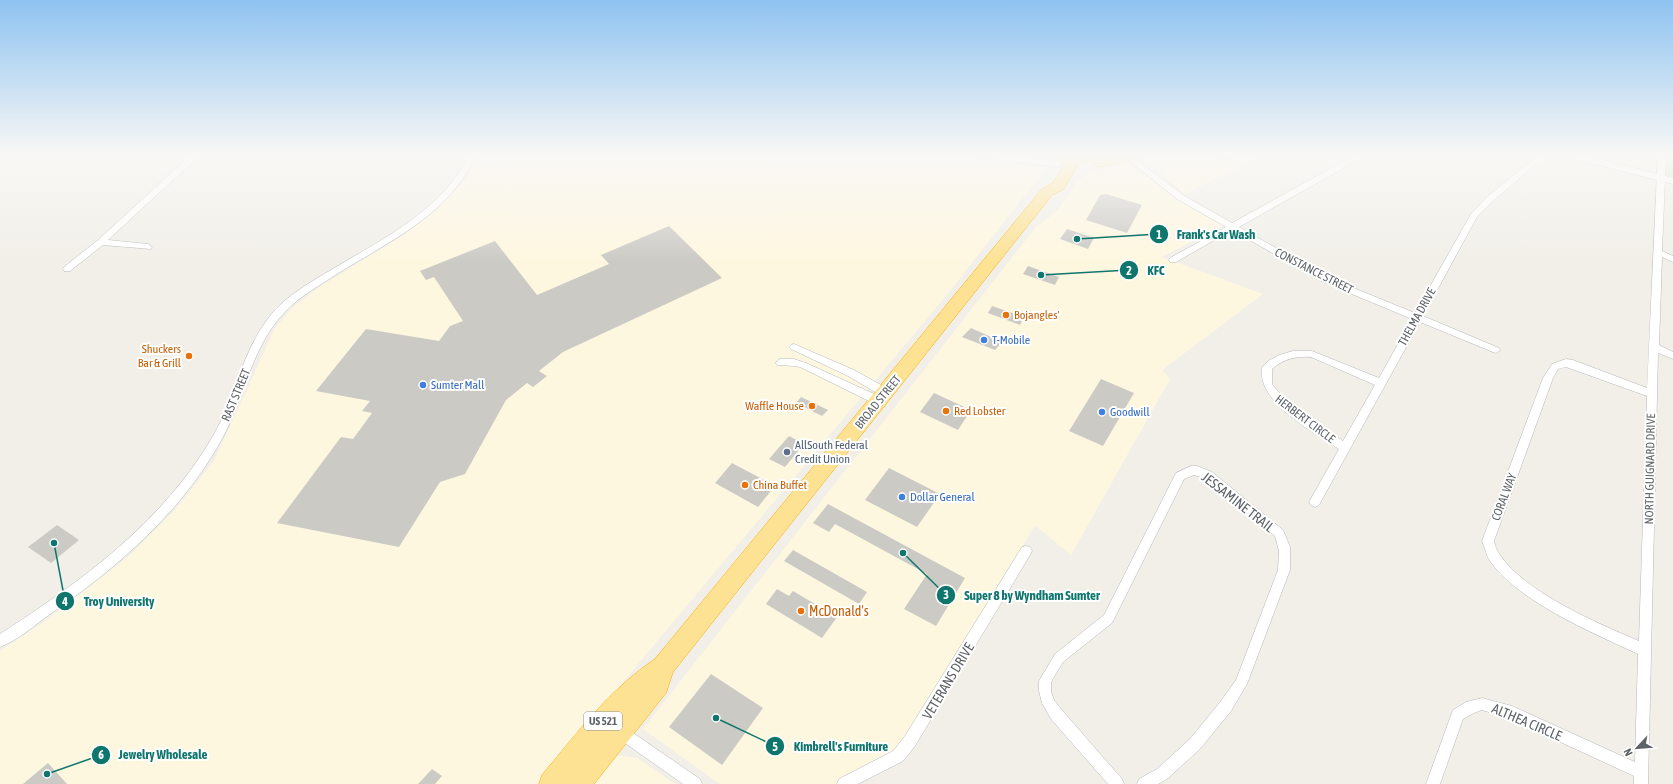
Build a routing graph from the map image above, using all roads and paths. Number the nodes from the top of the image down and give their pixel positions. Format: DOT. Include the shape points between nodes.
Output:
graph roads {
  1 [pos="156,191"];
  2 [pos="448,191"];
  3 [pos="1052,191"];
  4 [pos="1171,191"];
  5 [pos="1296,191"];
  6 [pos="1500,191"];
  7 [pos="1660,191"];
  8 [pos="1233,226"];
  9 [pos="101,242"];
  10 [pos="148,247"];
  11 [pos="1657,252"];
  12 [pos="1673,259"];
  13 [pos="1173,260"];
  14 [pos="67,269"];
  15 [pos="1416,318"];
  16 [pos="794,347"];
  17 [pos="1654,347"];
  18 [pos="1496,350"];
  19 [pos="1673,356"];
  20 [pos="780,363"];
  21 [pos="1380,383"];
  22 [pos="1652,394"];
  23 [pos="883,397"];
  24 [pos="1345,448"];
  25 [pos="1315,502"];
  26 [pos="1026,551"];
  27 [pos="0,641"];
  28 [pos="1644,650"];
  29 [pos="663,667"];
  30 [pos="620,731"];
  31 [pos="1641,778"];
  32 [pos="551,784"];
  33 [pos="578,784"];
  34 [pos="695,784"];
  35 [pos="844,784"];
  36 [pos="1117,784"];
  37 [pos="1144,784"];
  38 [pos="1433,784"];
  1 -- 9 [label="street"];
  2 -- 27 [label="street, RAST STREET" via="419,217 283,308 271,322 256,348 219,434 177,498 138,539 102,571"];
  3 -- 23 [label="highway, BROAD STREET / US 521"];
  4 -- 8 [label="street, CONSTANCE STREET"];
  5 -- 8 [label="street"];
  6 -- 15 [label="street, THELMA DRIVE" via="1480,207"];
  7 -- 11 [label="street, NORTH GUIGNARD DRIVE"];
  8 -- 13 [label="street"];
  8 -- 15 [label="street, CONSTANCE STREET" via="1326,280"];
  9 -- 10 [label="street"];
  9 -- 14 [label="street"];
  11 -- 12 [label="street"];
  11 -- 17 [label="street, NORTH GUIGNARD DRIVE"];
  15 -- 18 [label="street, CONSTANCE STREET"];
  15 -- 21 [label="street, THELMA DRIVE"];
  16 -- 23 [label="street" via="851,373"];
  17 -- 19 [label="street"];
  17 -- 22 [label="street, NORTH GUIGNARD DRIVE"];
  20 -- 23 [label="street" via="794,362"];
  21 -- 24 [label="street, THELMA DRIVE"];
  21 -- 24 [label="street, HERBERT CIRCLE" via="1312,354 1302,353 1281,358 1267,368 1266,382 1274,396"];
  22 -- 28 [label="street, NORTH GUIGNARD DRIVE"];
  22 -- 28 [label="street, CORAL WAY" via="1573,364 1555,366 1548,378 1488,541 1488,549 1496,562 1539,596 1579,621"];
  23 -- 29 [label="highway, BROAD STREET / US 521"];
  24 -- 25 [label="street, THELMA DRIVE"];
  26 -- 35 [label="street, VETERANS DRIVE" via="910,741 898,756"];
  28 -- 31 [label="street, NORTH GUIGNARD DRIVE"];
  29 -- 30 [label="highway, BROAD STREET / US 521" via="658,685"];
  29 -- 32 [label="highway, BROAD STREET / US 521" via="645,677 624,696"];
  30 -- 33 [label="highway, BROAD STREET / US 521"];
  30 -- 34 [label="street"];
  31 -- 38 [label="street, ALTHEA CIRCLE" via="1507,711 1482,704 1463,710 1458,715"];
  36 -- 37 [label="street, JESSAMINE TRAIL" via="1048,703 1045,680 1060,658 1108,619 1180,476 1184,472 1194,470 1208,475 1279,533 1287,554 1284,570 1241,684 1195,744 1162,774"];
}
